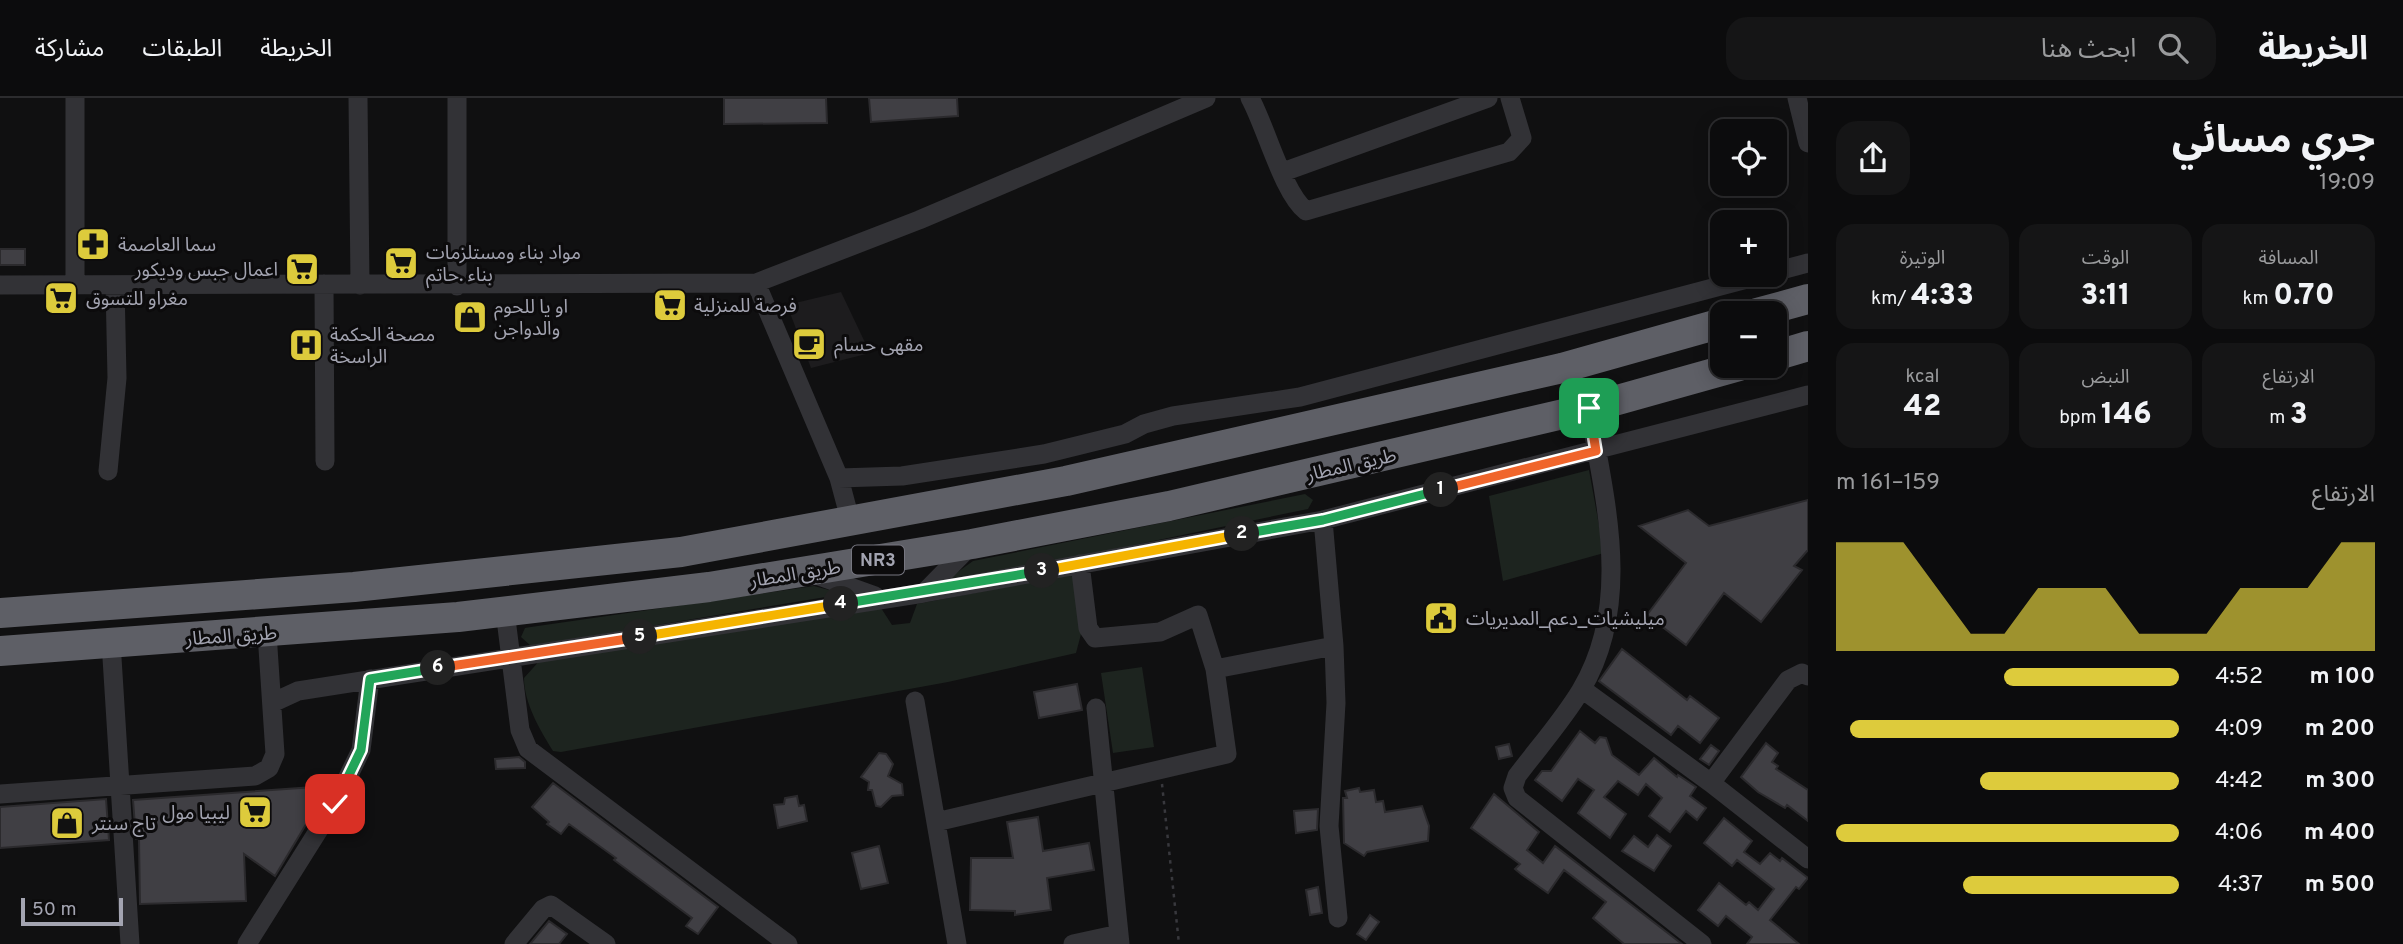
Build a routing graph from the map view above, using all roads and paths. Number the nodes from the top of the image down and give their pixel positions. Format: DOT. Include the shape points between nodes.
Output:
graph roads {
  1 [pos="75,98"];
  2 [pos="358,98"];
  3 [pos="457,98"];
  4 [pos="1206,98"];
  5 [pos="1250,98"];
  6 [pos="1488,98"];
  7 [pos="1510,98"];
  8 [pos="1797,98"];
  9 [pos="1808,143"];
  10 [pos="1283,172"];
  11 [pos="1808,263"];
  12 [pos="1787,269"];
  13 [pos="756,283"];
  14 [pos="324,284"];
  15 [pos="0,285"];
  16 [pos="75,285"];
  17 [pos="115,285"];
  18 [pos="360,285"];
  19 [pos="457,286"];
  20 [pos="1717,287"];
  21 [pos="1808,299"];
  22 [pos="1787,305"];
  23 [pos="1710,326"];
  24 [pos="1808,346"];
  25 [pos="1787,352"];
  26 [pos="1710,374"];
  27 [pos="1808,395"];
  28 [pos="1589,408"];
  29 [pos="1596,451"];
  30 [pos="325,461"];
  31 [pos="108,471"];
  32 [pos="839,478"];
  33 [pos="1323,520"];
  34 [pos="851,523"];
  35 [pos="972,544"];
  36 [pos="1080,564"];
  37 [pos="807,571"];
  38 [pos="924,593"];
  39 [pos="880,598"];
  40 [pos="505,611"];
  41 [pos="0,612"];
  42 [pos="267,633"];
  43 [pos="111,642"];
  44 [pos="1334,646"];
  45 [pos="0,651"];
  46 [pos="512,659"];
  47 [pos="1215,669"];
  48 [pos="1808,676"];
  49 [pos="370,679"];
  50 [pos="1582,690"];
  51 [pos="915,701"];
  52 [pos="272,703"];
  53 [pos="1096,708"];
  54 [pos="1161,769"];
  55 [pos="120,783"];
  56 [pos="1711,783"];
  57 [pos="1103,784"];
  58 [pos="0,794"];
  59 [pos="936,822"];
  60 [pos="1808,859"];
  61 [pos="1338,918"];
  62 [pos="1120,939"];
  63 [pos="130,944"];
  64 [pos="247,944"];
  65 [pos="514,944"];
  66 [pos="606,944"];
  67 [pos="788,944"];
  68 [pos="957,944"];
  69 [pos="1073,944"];
  70 [pos="1180,944"];
  71 [pos="1702,944"];
  1 -- 16 [label="street"];
  2 -- 18 [label="street"];
  3 -- 19 [label="street"];
  4 -- 13 [label="street" via="919,220"];
  5 -- 10 [label="street"];
  6 -- 10 [label="street"];
  7 -- 10 [label="street" via="1522,138 1509,152 1316,211 1298,206"];
  8 -- 9 [label="street"];
  11 -- 12 [label="street"];
  13 -- 19 [label="street"];
  13 -- 32 [label="street"];
  14 -- 17 [label="street"];
  14 -- 18 [label="street"];
  14 -- 30 [label="street"];
  15 -- 16 [label="street"];
  16 -- 17 [label="street"];
  17 -- 31 [label="street" via="117,378"];
  18 -- 19 [label="street"];
  20 -- 32 [label="street" via="1300,397 1172,416 1125,434 1044,454 902,476"];
  21 -- 22 [label="highway"];
  23 -- 34 [label="highway, طريق المطار / NR3" via="1562,368 1066,481"];
  24 -- 25 [label="highway"];
  26 -- 28 [label="highway, طريق المطار / NR3"];
  27 -- 29 [label="street"];
  28 -- 29 [label="street"];
  28 -- 35 [label="highway, طريق المطار / NR3" via="1169,506"];
  29 -- 33 [label="street"];
  29 -- 50 [label="street" via="1612,590"];
  32 -- 34 [label="street"];
  33 -- 36 [label="street"];
  33 -- 44 [label="street"];
  34 -- 41 [label="highway, طريق المطار / NR3" via="681,552 482,574"];
  35 -- 37 [label="highway, طريق المطار / NR3"];
  35 -- 38 [label="street"];
  36 -- 38 [label="street"];
  36 -- 47 [label="street" via="1087,628 1095,638 1160,632 1198,615"];
  37 -- 39 [label="street"];
  37 -- 40 [label="highway, طريق المطار / NR3"];
  38 -- 39 [label="street"];
  39 -- 46 [label="street"];
  40 -- 42 [label="highway, طريق المطار / NR3"];
  40 -- 46 [label="street"];
  42 -- 43 [label="highway, طريق المطار / NR3"];
  42 -- 52 [label="street"];
  43 -- 45 [label="highway, طريق المطار / NR3"];
  43 -- 55 [label="street"];
  44 -- 47 [label="street"];
  44 -- 61 [label="street" via="1336,703 1329,826"];
  46 -- 49 [label="street"];
  46 -- 67 [label="street" via="520,730 528,750"];
  47 -- 54 [label="street" via="1227,754"];
  48 -- 56 [label="street" via="1802,673 1788,680"];
  49 -- 52 [label="street" via="298,691"];
  49 -- 64 [label="street" via="361,750 335,804"];
  50 -- 56 [label="street"];
  50 -- 71 [label="street" via="1517,776 1513,788 1517,798"];
  51 -- 59 [label="street"];
  52 -- 55 [label="street" via="275,754 269,768 255,776"];
  53 -- 57 [label="street"];
  54 -- 57 [label="street"];
  54 -- 70 [label="path"];
  55 -- 58 [label="street"];
  55 -- 63 [label="street"];
  56 -- 60 [label="street"];
  57 -- 59 [label="street"];
  57 -- 62 [label="street"];
  59 -- 68 [label="street"];
  62 -- 69 [label="street"];
  65 -- 66 [label="street" via="551,905"];
}
